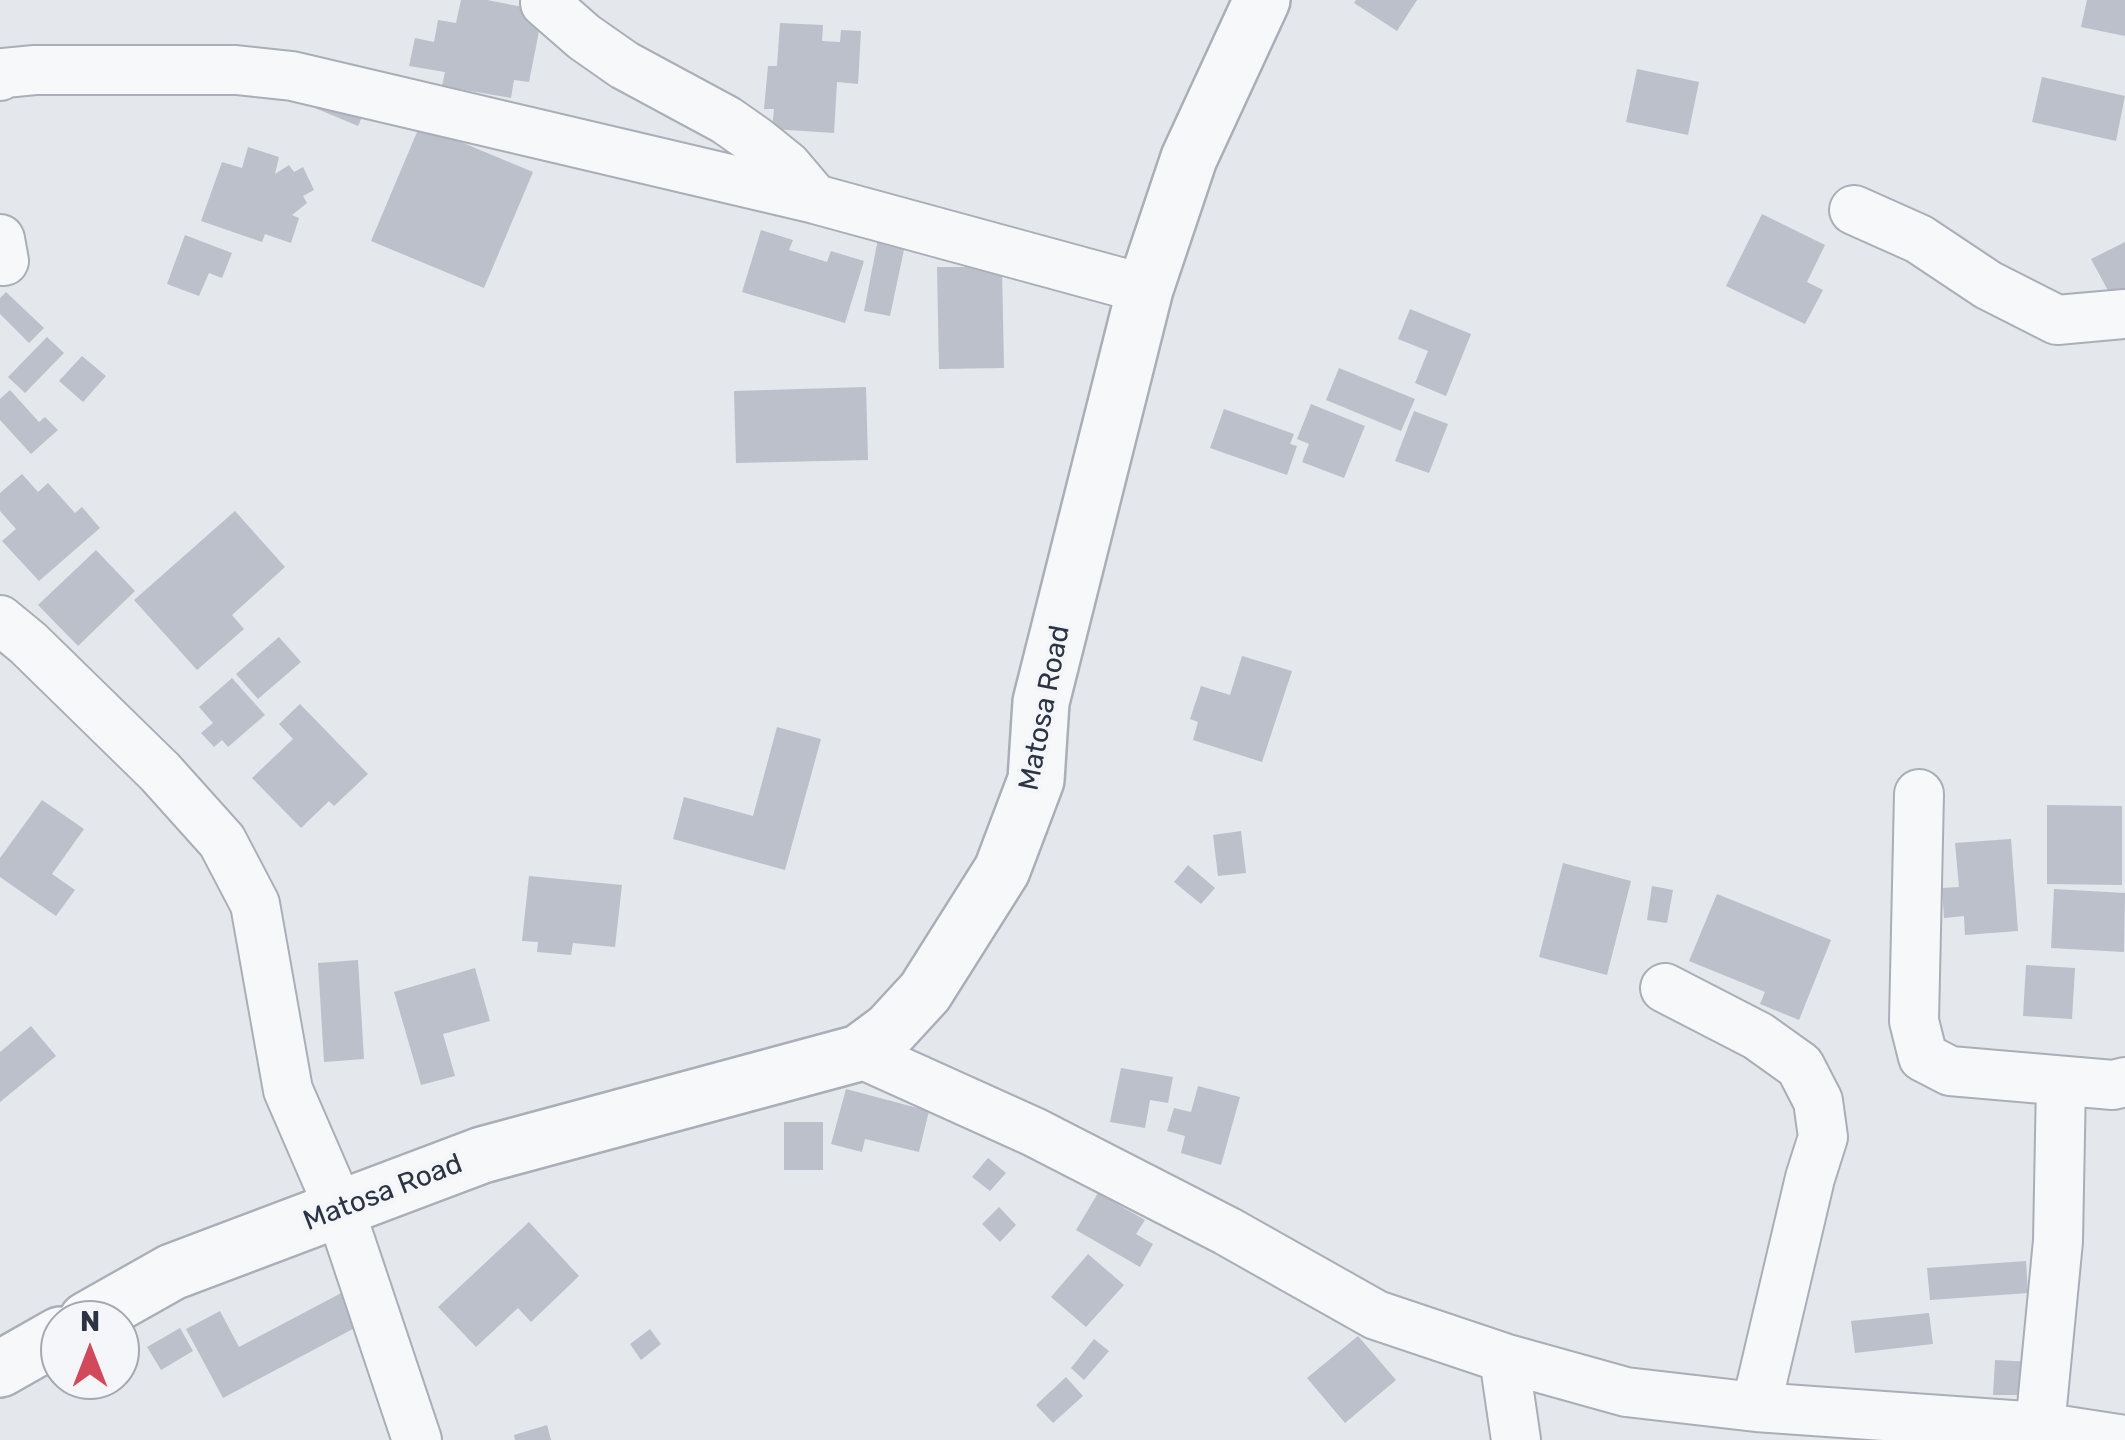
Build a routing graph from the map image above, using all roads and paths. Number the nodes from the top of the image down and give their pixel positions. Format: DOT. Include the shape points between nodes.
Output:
graph roads {
  1 [pos="1262,0"];
  2 [pos="545,3"];
  3 [pos="0,76"];
  4 [pos="816,199"];
  5 [pos="1854,210"];
  6 [pos="1145,289"];
  7 [pos="2125,314"];
  8 [pos="0,620"];
  9 [pos="1919,794"];
  10 [pos="1664,988"];
  11 [pos="859,1053"];
  12 [pos="2061,1082"];
  13 [pos="2125,1082"];
  14 [pos="340,1210"];
  15 [pos="122,1300"];
  16 [pos="40,1346"];
  17 [pos="1504,1358"];
  18 [pos="0,1369"];
  19 [pos="1756,1407"];
  20 [pos="2040,1427"];
  21 [pos="417,1440"];
  22 [pos="1516,1440"];
  23 [pos="2125,1440"];
  1 -- 6 [label="street, Matosa Road" via="1189,158"];
  2 -- 4 [label="street" via="624,65 756,141"];
  3 -- 4 [label="street" via="34,70 236,70 292,76"];
  4 -- 6 [label="street"];
  5 -- 7 [label="street" via="1919,239 2056,320"];
  6 -- 11 [label="street, Matosa Road" via="1041,702 1036,780 1002,870 960,941 890,1030"];
  8 -- 14 [label="street" via="160,772 222,841 255,904 288,1090"];
  9 -- 12 [label="street" via="1914,1021 1922,1057 1950,1071"];
  10 -- 19 [label="street" via="1758,1036 1800,1066 1818,1101 1823,1137"];
  11 -- 14 [label="street, Matosa Road" via="482,1155"];
  11 -- 17 [label="street" via="1034,1132 1376,1315"];
  12 -- 13 [label="street"];
  12 -- 20 [label="street" via="2058,1241"];
  14 -- 15 [label="street, Matosa Road" via="172,1272"];
  14 -- 21 [label="street"];
  16 -- 18 [label="street"];
  17 -- 19 [label="street" via="1626,1392"];
  17 -- 22 [label="street"];
  19 -- 20 [label="street"];
  20 -- 23 [label="street"];
}
